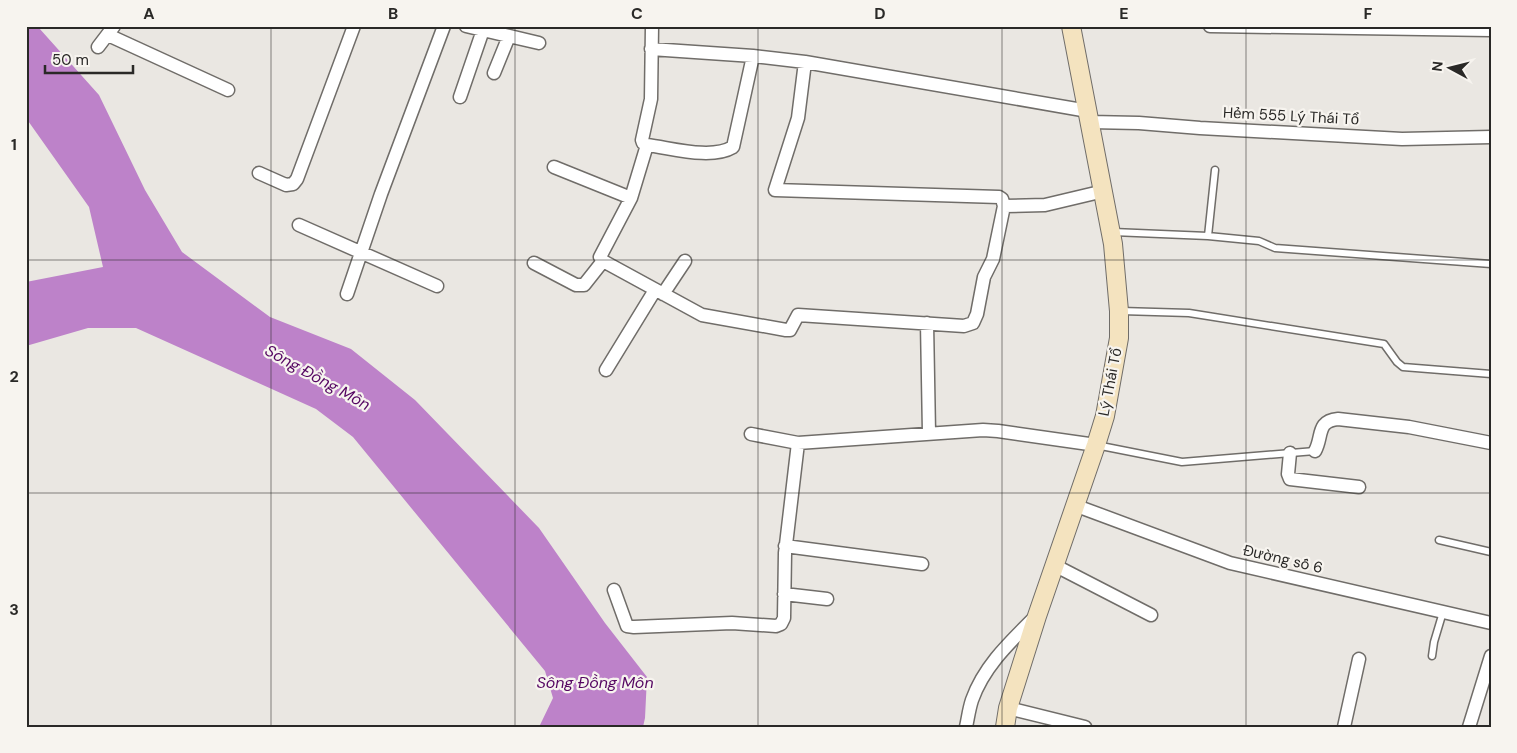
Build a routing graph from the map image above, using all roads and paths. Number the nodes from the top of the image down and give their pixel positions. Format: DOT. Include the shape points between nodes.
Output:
graph roads {
  1 [pos="354,26"];
  2 [pos="444,26"];
  3 [pos="466,26"];
  4 [pos="652,26"];
  5 [pos="1071,26"];
  6 [pos="1210,26"];
  7 [pos="1289,27"];
  8 [pos="1340,27"];
  9 [pos="483,30"];
  10 [pos="1491,30"];
  11 [pos="111,31"];
  12 [pos="509,36"];
  13 [pos="539,43"];
  14 [pos="98,48"];
  15 [pos="652,49"];
  16 [pos="753,56"];
  17 [pos="805,62"];
  18 [pos="494,73"];
  19 [pos="228,90"];
  20 [pos="460,97"];
  21 [pos="1089,117"];
  22 [pos="1491,138"];
  23 [pos="648,145"];
  24 [pos="554,167"];
  25 [pos="1215,170"];
  26 [pos="259,173"];
  27 [pos="1104,191"];
  28 [pos="631,198"];
  29 [pos="1004,206"];
  30 [pos="299,225"];
  31 [pos="1111,232"];
  32 [pos="1208,236"];
  33 [pos="361,252"];
  34 [pos="603,261"];
  35 [pos="685,261"];
  36 [pos="534,263"];
  37 [pos="1491,264"];
  38 [pos="437,286"];
  39 [pos="659,292"];
  40 [pos="347,294"];
  41 [pos="1119,311"];
  42 [pos="927,323"];
  43 [pos="606,370"];
  44 [pos="1491,374"];
  45 [pos="928,433"];
  46 [pos="751,434"];
  47 [pos="798,443"];
  48 [pos="1491,443"];
  49 [pos="1096,445"];
  50 [pos="1315,451"];
  51 [pos="1290,453"];
  52 [pos="1359,487"];
  53 [pos="1074,505"];
  54 [pos="1439,540"];
  55 [pos="785,546"];
  56 [pos="1491,552"];
  57 [pos="922,564"];
  58 [pos="1054,565"];
  59 [pos="614,590"];
  60 [pos="784,594"];
  61 [pos="827,599"];
  62 [pos="1443,612"];
  63 [pos="1152,615"];
  64 [pos="1036,616"];
  65 [pos="1491,623"];
  66 [pos="1432,656"];
  67 [pos="1491,656"];
  68 [pos="1359,659"];
  69 [pos="1008,708"];
  70 [pos="1471,726"];
  71 [pos="966,727"];
  72 [pos="1005,727"];
  73 [pos="1085,727"];
  74 [pos="1344,727"];
  1 -- 26 [label="street" via="297,179 293,184 286,184"];
  2 -- 33 [label="street"];
  3 -- 9 [label="street"];
  4 -- 15 [label="street"];
  5 -- 21 [label="main road, Lý Thái Tổ"];
  6 -- 7 [label="street"];
  7 -- 8 [label="street"];
  8 -- 10 [label="street"];
  9 -- 12 [label="street"];
  9 -- 20 [label="street"];
  11 -- 14 [label="street"];
  11 -- 19 [label="street"];
  12 -- 13 [label="street"];
  12 -- 18 [label="street"];
  15 -- 16 [label="street, Hẻm 555 Lý Thái Tổ"];
  15 -- 23 [label="street" via="651,100 642,140"];
  16 -- 17 [label="street, Hẻm 555 Lý Thái Tổ"];
  16 -- 23 [label="street" via="733,147 705,153"];
  17 -- 21 [label="street, Hẻm 555 Lý Thái Tổ"];
  17 -- 29 [label="street" via="798,118 775,190 995,196 1002,199"];
  21 -- 22 [label="street, Hẻm 555 Lý Thái Tổ" via="1200,128 1402,139"];
  21 -- 27 [label="main road, Lý Thái Tổ"];
  23 -- 28 [label="street"];
  24 -- 28 [label="street"];
  25 -- 32 [label="lane"];
  27 -- 29 [label="street" via="1045,205"];
  27 -- 31 [label="main road, Lý Thái Tổ"];
  28 -- 34 [label="street" via="602,252 600,257"];
  29 -- 42 [label="street" via="993,259 984,276 973,323 964,326"];
  30 -- 33 [label="street"];
  31 -- 32 [label="lane"];
  31 -- 41 [label="main road, Lý Thái Tổ"];
  32 -- 37 [label="lane" via="1259,241 1275,248"];
  33 -- 38 [label="street"];
  33 -- 40 [label="street"];
  34 -- 36 [label="street" via="580,286"];
  34 -- 39 [label="street"];
  35 -- 39 [label="street"];
  39 -- 42 [label="street" via="702,315 786,330 790,330 798,315"];
  39 -- 43 [label="street"];
  41 -- 44 [label="lane" via="1189,313 1384,344 1403,367"];
  41 -- 49 [label="main road, Lý Thái Tổ" via="1119,338"];
  42 -- 45 [label="street"];
  45 -- 47 [label="street"];
  45 -- 49 [label="street" via="998,431"];
  46 -- 47 [label="street"];
  47 -- 55 [label="street"];
  48 -- 50 [label="street" via="1409,427 1338,419 1324,424"];
  49 -- 51 [label="lane" via="1182,462"];
  49 -- 53 [label="main road, Lý Thái Tổ"];
  50 -- 51 [label="lane"];
  51 -- 52 [label="street" via="1290,479"];
  53 -- 58 [label="main road, Lý Thái Tổ"];
  53 -- 62 [label="street, Đường số 6" via="1230,564"];
  54 -- 56 [label="lane"];
  55 -- 57 [label="street"];
  55 -- 60 [label="street"];
  58 -- 63 [label="street"];
  58 -- 64 [label="main road, Lý Thái Tổ"];
  59 -- 60 [label="street" via="627,626 634,627 732,623 776,626 782,624 784,618"];
  60 -- 61 [label="street"];
  62 -- 65 [label="street, Đường số 6"];
  62 -- 66 [label="lane"];
  64 -- 69 [label="main road, Lý Thái Tổ"];
  64 -- 71 [label="street" via="1002,650 983,676 972,701"];
  67 -- 70 [label="street"];
  68 -- 74 [label="street"];
  69 -- 72 [label="main road, Lý Thái Tổ"];
  69 -- 73 [label="street"];
}
